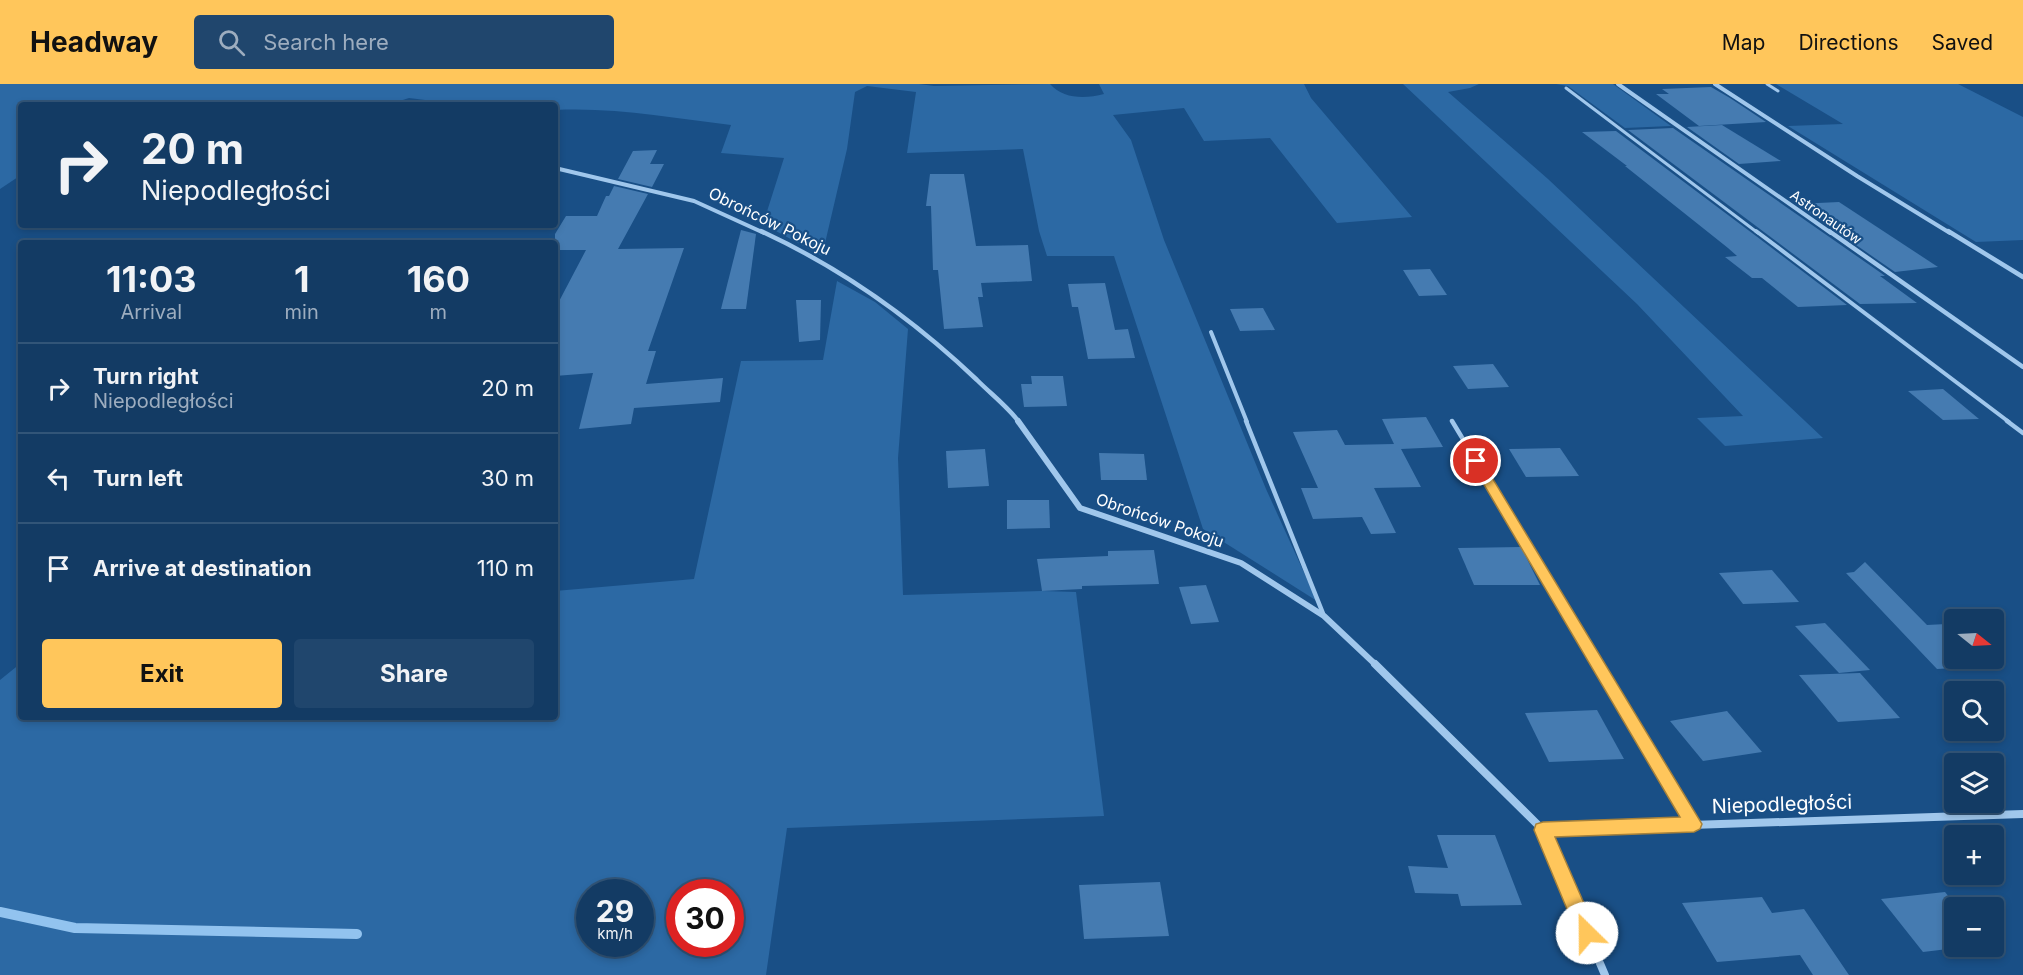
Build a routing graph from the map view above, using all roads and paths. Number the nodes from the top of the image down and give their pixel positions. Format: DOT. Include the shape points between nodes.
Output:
graph roads {
  1 [pos="1618,84"];
  2 [pos="1715,84"];
  3 [pos="1767,84"];
  4 [pos="1566,88"];
  5 [pos="1778,91"];
  6 [pos="558,169"];
  7 [pos="2023,277"];
  8 [pos="1211,332"];
  9 [pos="2023,367"];
  10 [pos="1452,421"];
  11 [pos="2023,433"];
  12 [pos="1324,616"];
  13 [pos="2023,814"];
  14 [pos="1694,824"];
  15 [pos="1543,830"];
  16 [pos="1605,975"];
  1 -- 9 [label="street, Astronautów"];
  2 -- 7 [label="street"];
  3 -- 5 [label="lane"];
  4 -- 11 [label="lane"];
  6 -- 12 [label="street, Obrońców Pokoju" via="694,201 806,252 886,303 945,350 1016,418 1080,508 1241,563"];
  8 -- 12 [label="lane"];
  10 -- 14 [label="lane"];
  12 -- 15 [label="street, Obrońców Pokoju"];
  13 -- 14 [label="street, Niepodległości"];
  14 -- 15 [label="street, Niepodległości"];
  15 -- 16 [label="street, Obrońców Pokoju"];
}
